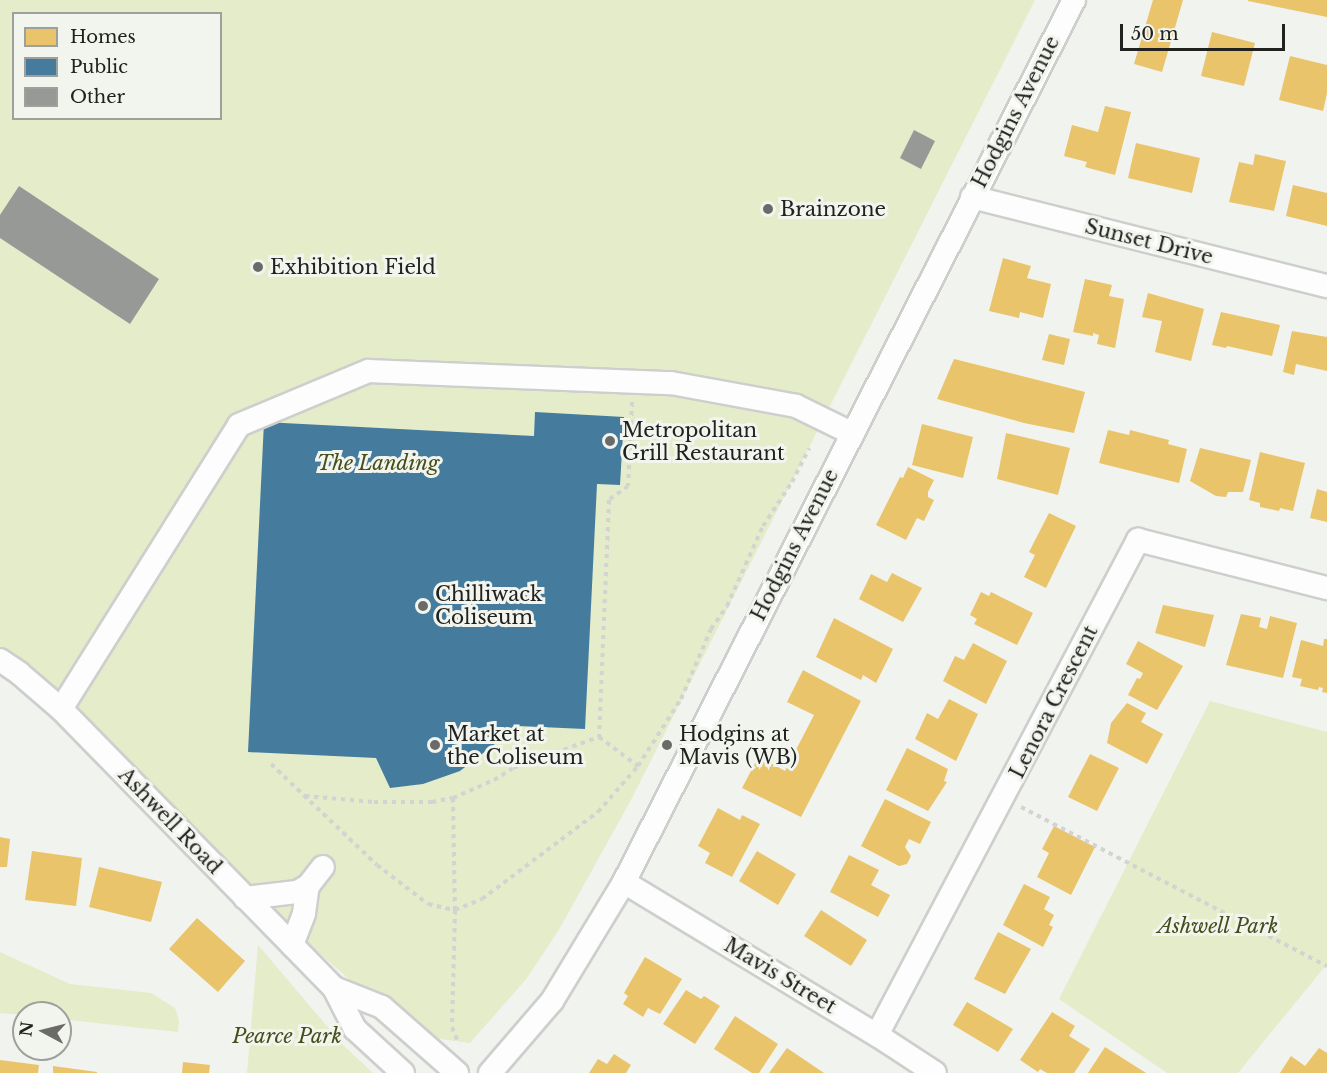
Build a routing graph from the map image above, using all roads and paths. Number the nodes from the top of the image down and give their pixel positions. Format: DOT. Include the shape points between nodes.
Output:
graph roads {
  1 [pos="1074,0"];
  2 [pos="972,197"];
  3 [pos="1327,286"];
  4 [pos="634,382"];
  5 [pos="851,433"];
  6 [pos="809,448"];
  7 [pos="1327,588"];
  8 [pos="0,660"];
  9 [pos="61,709"];
  10 [pos="599,737"];
  11 [pos="271,764"];
  12 [pos="638,766"];
  13 [pos="305,796"];
  14 [pos="453,798"];
  15 [pos="1004,798"];
  16 [pos="323,867"];
  17 [pos="624,882"];
  18 [pos="308,886"];
  19 [pos="245,898"];
  20 [pos="455,910"];
  21 [pos="292,945"];
  22 [pos="1327,966"];
  23 [pos="334,988"];
  24 [pos="877,1035"];
  25 [pos="460,1064"];
  26 [pos="403,1073"];
  27 [pos="490,1073"];
  28 [pos="935,1073"];
  1 -- 2 [label="street, Hodgins Avenue"];
  2 -- 3 [label="street, Sunset Drive"];
  2 -- 5 [label="street, Hodgins Avenue"];
  4 -- 5 [label="street" via="671,383 796,406"];
  4 -- 9 [label="street" via="368,371 239,425"];
  4 -- 10 [label="path" via="627,486 609,500"];
  5 -- 17 [label="street, Hodgins Avenue"];
  6 -- 12 [label="path" via="763,526 681,699"];
  7 -- 15 [label="street, Lenora Crescent" via="1138,540"];
  8 -- 9 [label="street, Ashwell Road"];
  9 -- 19 [label="street, Ashwell Road"];
  10 -- 12 [label="path"];
  10 -- 14 [label="path" via="513,768"];
  11 -- 13 [label="path"];
  12 -- 20 [label="path" via="598,812 560,843 482,899"];
  13 -- 14 [label="path" via="374,802"];
  13 -- 20 [label="path" via="377,865 428,904"];
  14 -- 20 [label="path"];
  15 -- 22 [label="path"];
  15 -- 24 [label="street, Lenora Crescent"];
  16 -- 18 [label="street"];
  17 -- 24 [label="street, Mavis Street"];
  17 -- 27 [label="street, Hodgins Avenue" via="552,1001"];
  18 -- 19 [label="street" via="297,892"];
  18 -- 21 [label="street" via="304,913"];
  19 -- 21 [label="street, Ashwell Road"];
  20 -- 25 [label="path" via="452,1027"];
  21 -- 23 [label="street, Ashwell Road"];
  23 -- 25 [label="street, Ashwell Road" via="382,1007"];
  23 -- 26 [label="street, Ashwell Road" via="355,1029"];
  24 -- 28 [label="street, Mavis Street"];
}
